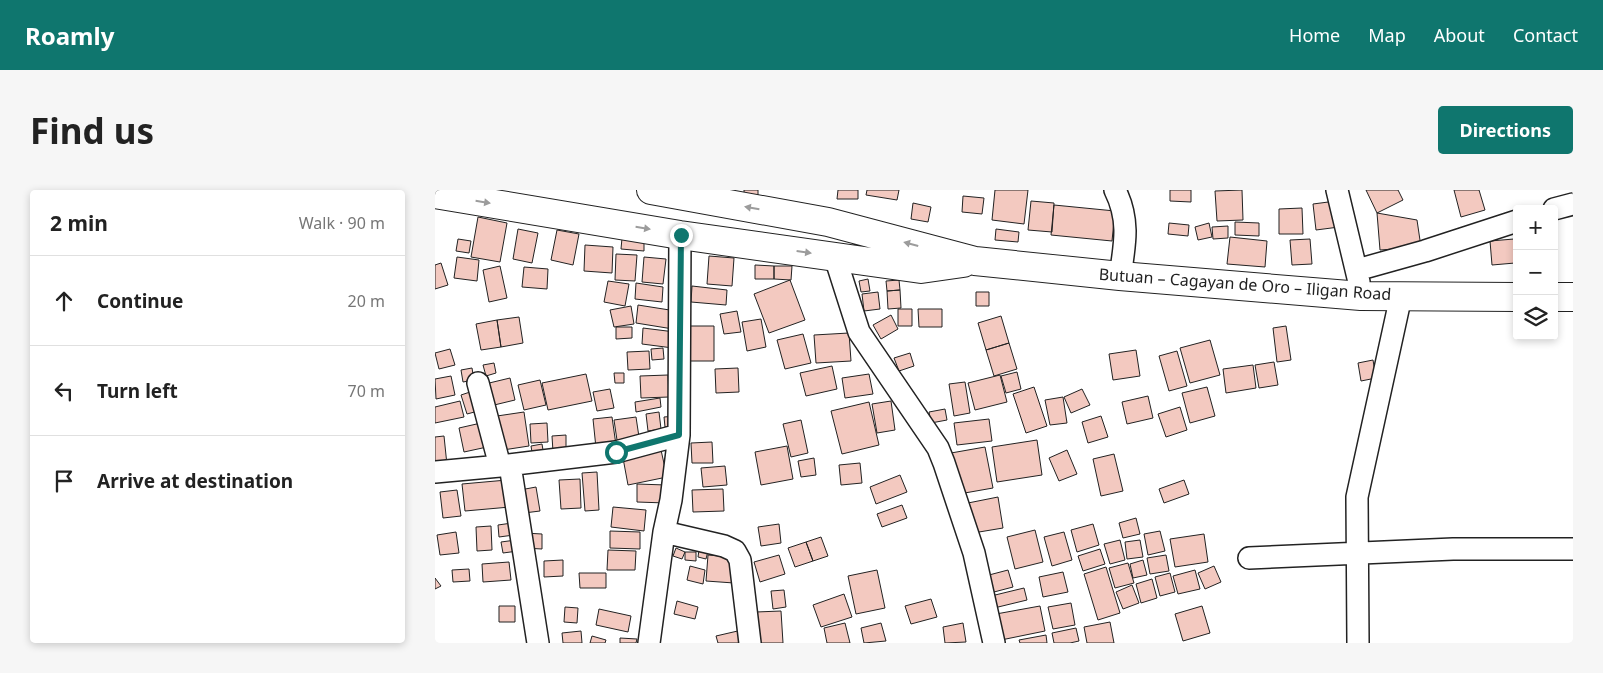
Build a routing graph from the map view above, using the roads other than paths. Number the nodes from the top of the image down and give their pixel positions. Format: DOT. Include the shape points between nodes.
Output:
graph roads {
  1 [pos="651,190"];
  2 [pos="1115,190"];
  3 [pos="1337,190"];
  4 [pos="435,194"];
  5 [pos="1573,204"];
  6 [pos="1558,208"];
  7 [pos="1513,222"];
  8 [pos="681,235"];
  9 [pos="835,257"];
  10 [pos="975,261"];
  11 [pos="1357,270"];
  12 [pos="1121,276"];
  13 [pos="1361,296"];
  14 [pos="1401,296"];
  15 [pos="1513,297"];
  16 [pos="1558,297"];
  17 [pos="1573,297"];
  18 [pos="478,384"];
  19 [pos="679,435"];
  20 [pos="505,465"];
  21 [pos="435,472"];
  22 [pos="664,532"];
  23 [pos="1573,549"];
  24 [pos="1357,554"];
  25 [pos="1249,558"];
  26 [pos="539,643"];
  27 [pos="649,643"];
  28 [pos="750,643"];
  29 [pos="994,643"];
  30 [pos="1358,643"];
  10 -- 1 [label="highway, Butuan – Cagayan de Oro – Iligan Road, one-way" via="829,222"];
  2 -- 12 [label="street" via="1125,218"];
  3 -- 11 [label="street"];
  4 -- 8 [label="highway, Butuan – Cagayan de Oro – Iligan Road, one-way"];
  5 -- 6 [label="street"];
  7 -- 11 [label="street"];
  8 -- 9 [label="highway, Butuan – Cagayan de Oro – Iligan Road, one-way"];
  8 -- 19 [label="street"];
  9 -- 10 [label="highway, Butuan – Cagayan de Oro – Iligan Road" via="921,269"];
  9 -- 29 [label="street" via="859,332 938,448 974,553"];
  10 -- 12 [label="highway, Butuan – Cagayan de Oro – Iligan Road"];
  11 -- 13 [label="street"];
  12 -- 13 [label="highway, Butuan – Cagayan de Oro – Iligan Road"];
  13 -- 14 [label="highway, Butuan – Cagayan de Oro – Iligan Road"];
  14 -- 15 [label="highway, Butuan – Cagayan de Oro – Iligan Road"];
  14 -- 24 [label="street" via="1357,497"];
  16 -- 17 [label="highway"];
  18 -- 20 [label="street"];
  19 -- 20 [label="street" via="616,452"];
  19 -- 22 [label="street"];
  20 -- 21 [label="street"];
  20 -- 26 [label="street"];
  22 -- 27 [label="street"];
  22 -- 28 [label="street" via="724,546 735,552 740,560"];
  23 -- 24 [label="street" via="1453,549"];
  24 -- 25 [label="street"];
  24 -- 30 [label="street"];
}
